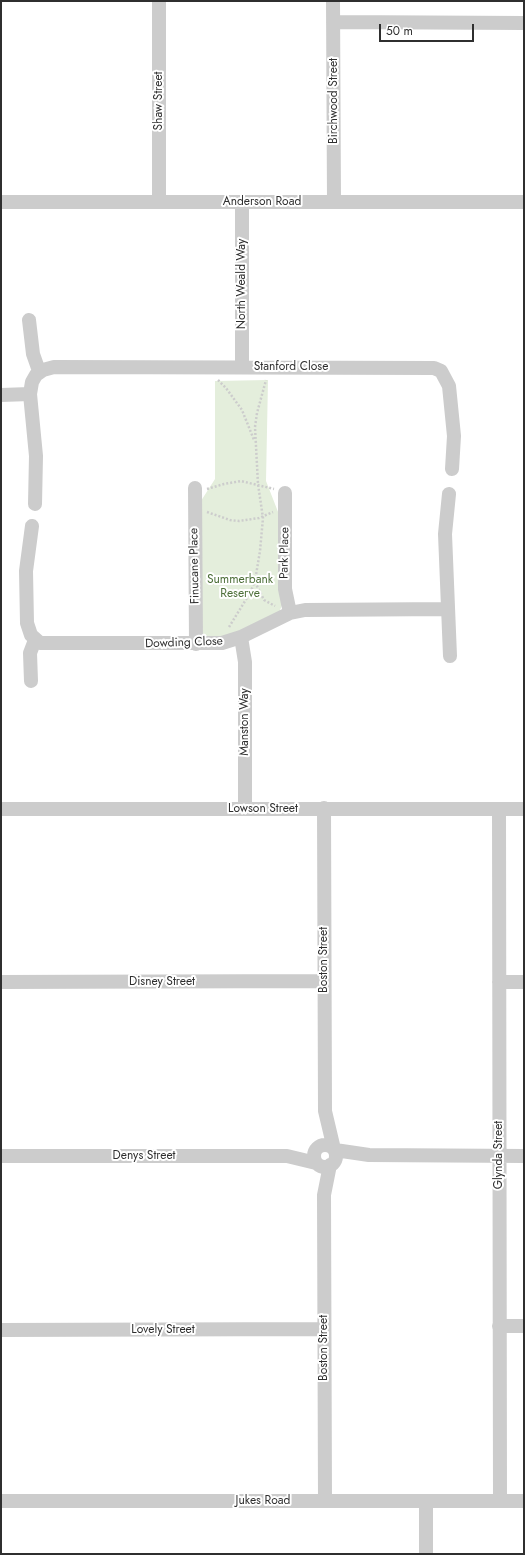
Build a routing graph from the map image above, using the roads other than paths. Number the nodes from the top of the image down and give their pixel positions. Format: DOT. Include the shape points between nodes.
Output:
graph roads {
  1 [pos="159,1"];
  2 [pos="334,1"];
  3 [pos="334,22"];
  4 [pos="524,23"];
  5 [pos="159,201"];
  6 [pos="1,202"];
  7 [pos="242,202"];
  8 [pos="334,202"];
  9 [pos="524,202"];
  10 [pos="29,320"];
  11 [pos="242,367"];
  12 [pos="40,371"];
  13 [pos="30,394"];
  14 [pos="1,395"];
  15 [pos="452,470"];
  16 [pos="195,490"];
  17 [pos="285,493"];
  18 [pos="449,494"];
  19 [pos="35,504"];
  20 [pos="32,526"];
  21 [pos="448,609"];
  22 [pos="284,610"];
  23 [pos="241,637"];
  24 [pos="35,640"];
  25 [pos="196,644"];
  26 [pos="450,656"];
  27 [pos="30,681"];
  28 [pos="1,808"];
  29 [pos="324,808"];
  30 [pos="245,809"];
  31 [pos="499,809"];
  32 [pos="524,809"];
  33 [pos="324,981"];
  34 [pos="1,982"];
  35 [pos="499,982"];
  36 [pos="524,982"];
  37 [pos="325,1111"];
  38 [pos="318,1146"];
  39 [pos="1,1156"];
  40 [pos="287,1156"];
  41 [pos="499,1156"];
  42 [pos="524,1156"];
  43 [pos="327,1159"];
  44 [pos="499,1326"];
  45 [pos="524,1326"];
  46 [pos="324,1329"];
  47 [pos="1,1330"];
  48 [pos="1,1501"];
  49 [pos="324,1501"];
  50 [pos="426,1501"];
  51 [pos="500,1501"];
  52 [pos="524,1501"];
  53 [pos="426,1554"];
  1 -- 5 [label="street, Shaw Street"];
  2 -- 3 [label="street, Birchwood Street"];
  3 -- 4 [label="street"];
  3 -- 8 [label="street, Birchwood Street"];
  5 -- 6 [label="street, Anderson Road"];
  5 -- 7 [label="street, Anderson Road"];
  7 -- 8 [label="street, Anderson Road"];
  7 -- 11 [label="street, North Weald Way"];
  8 -- 9 [label="street, Anderson Road"];
  10 -- 12 [label="street" via="33,354"];
  11 -- 12 [label="street, Stanford Close" via="54,368"];
  11 -- 15 [label="street, Stanford Close" via="425,367 441,371 450,386 453,412"];
  12 -- 13 [label="street" via="32,382"];
  13 -- 14 [label="street"];
  13 -- 19 [label="street" via="36,456"];
  16 -- 25 [label="street, Finucane Place"];
  17 -- 22 [label="street, Park Place"];
  18 -- 21 [label="street" via="445,534"];
  20 -- 24 [label="street" via="26,593 27,623"];
  21 -- 22 [label="street, Dowding Close"];
  21 -- 26 [label="street"];
  22 -- 23 [label="street, Dowding Close"];
  23 -- 25 [label="street, Dowding Close" via="222,643"];
  23 -- 30 [label="street, Manston Way" via="245,662"];
  24 -- 25 [label="street, Dowding Close" via="46,644"];
  24 -- 27 [label="street" via="30,653"];
  28 -- 30 [label="street, Lowson Street"];
  29 -- 30 [label="street, Lowson Street"];
  29 -- 31 [label="street, Lowson Street"];
  29 -- 33 [label="street, Boston Street"];
  31 -- 32 [label="street, Lowson Street"];
  31 -- 35 [label="street, Glynda Street"];
  33 -- 34 [label="street, Disney Street"];
  33 -- 37 [label="street, Boston Street"];
  35 -- 36 [label="street"];
  35 -- 41 [label="street, Glynda Street"];
  37 -- 38 [label="street, Boston Street"];
  37 -- 43 [label="street, Boston Street"];
  38 -- 40 [label="street, Denys Street"];
  38 -- 43 [label="street" via="325,1144"];
  39 -- 40 [label="street, Denys Street"];
  40 -- 43 [label="street, Denys Street"];
  41 -- 42 [label="street, Denys Street"];
  41 -- 43 [label="street, Denys Street" via="369,1155"];
  41 -- 44 [label="street, Glynda Street"];
  43 -- 46 [label="street, Boston Street" via="324,1195"];
  44 -- 45 [label="street"];
  44 -- 51 [label="street, Glynda Street"];
  46 -- 47 [label="street, Lovely Street"];
  46 -- 49 [label="street, Boston Street"];
  48 -- 49 [label="street, Jukes Road"];
  49 -- 50 [label="street, Jukes Road"];
  50 -- 51 [label="street, Jukes Road"];
  50 -- 53 [label="street"];
  51 -- 52 [label="street, Jukes Road"];
}
